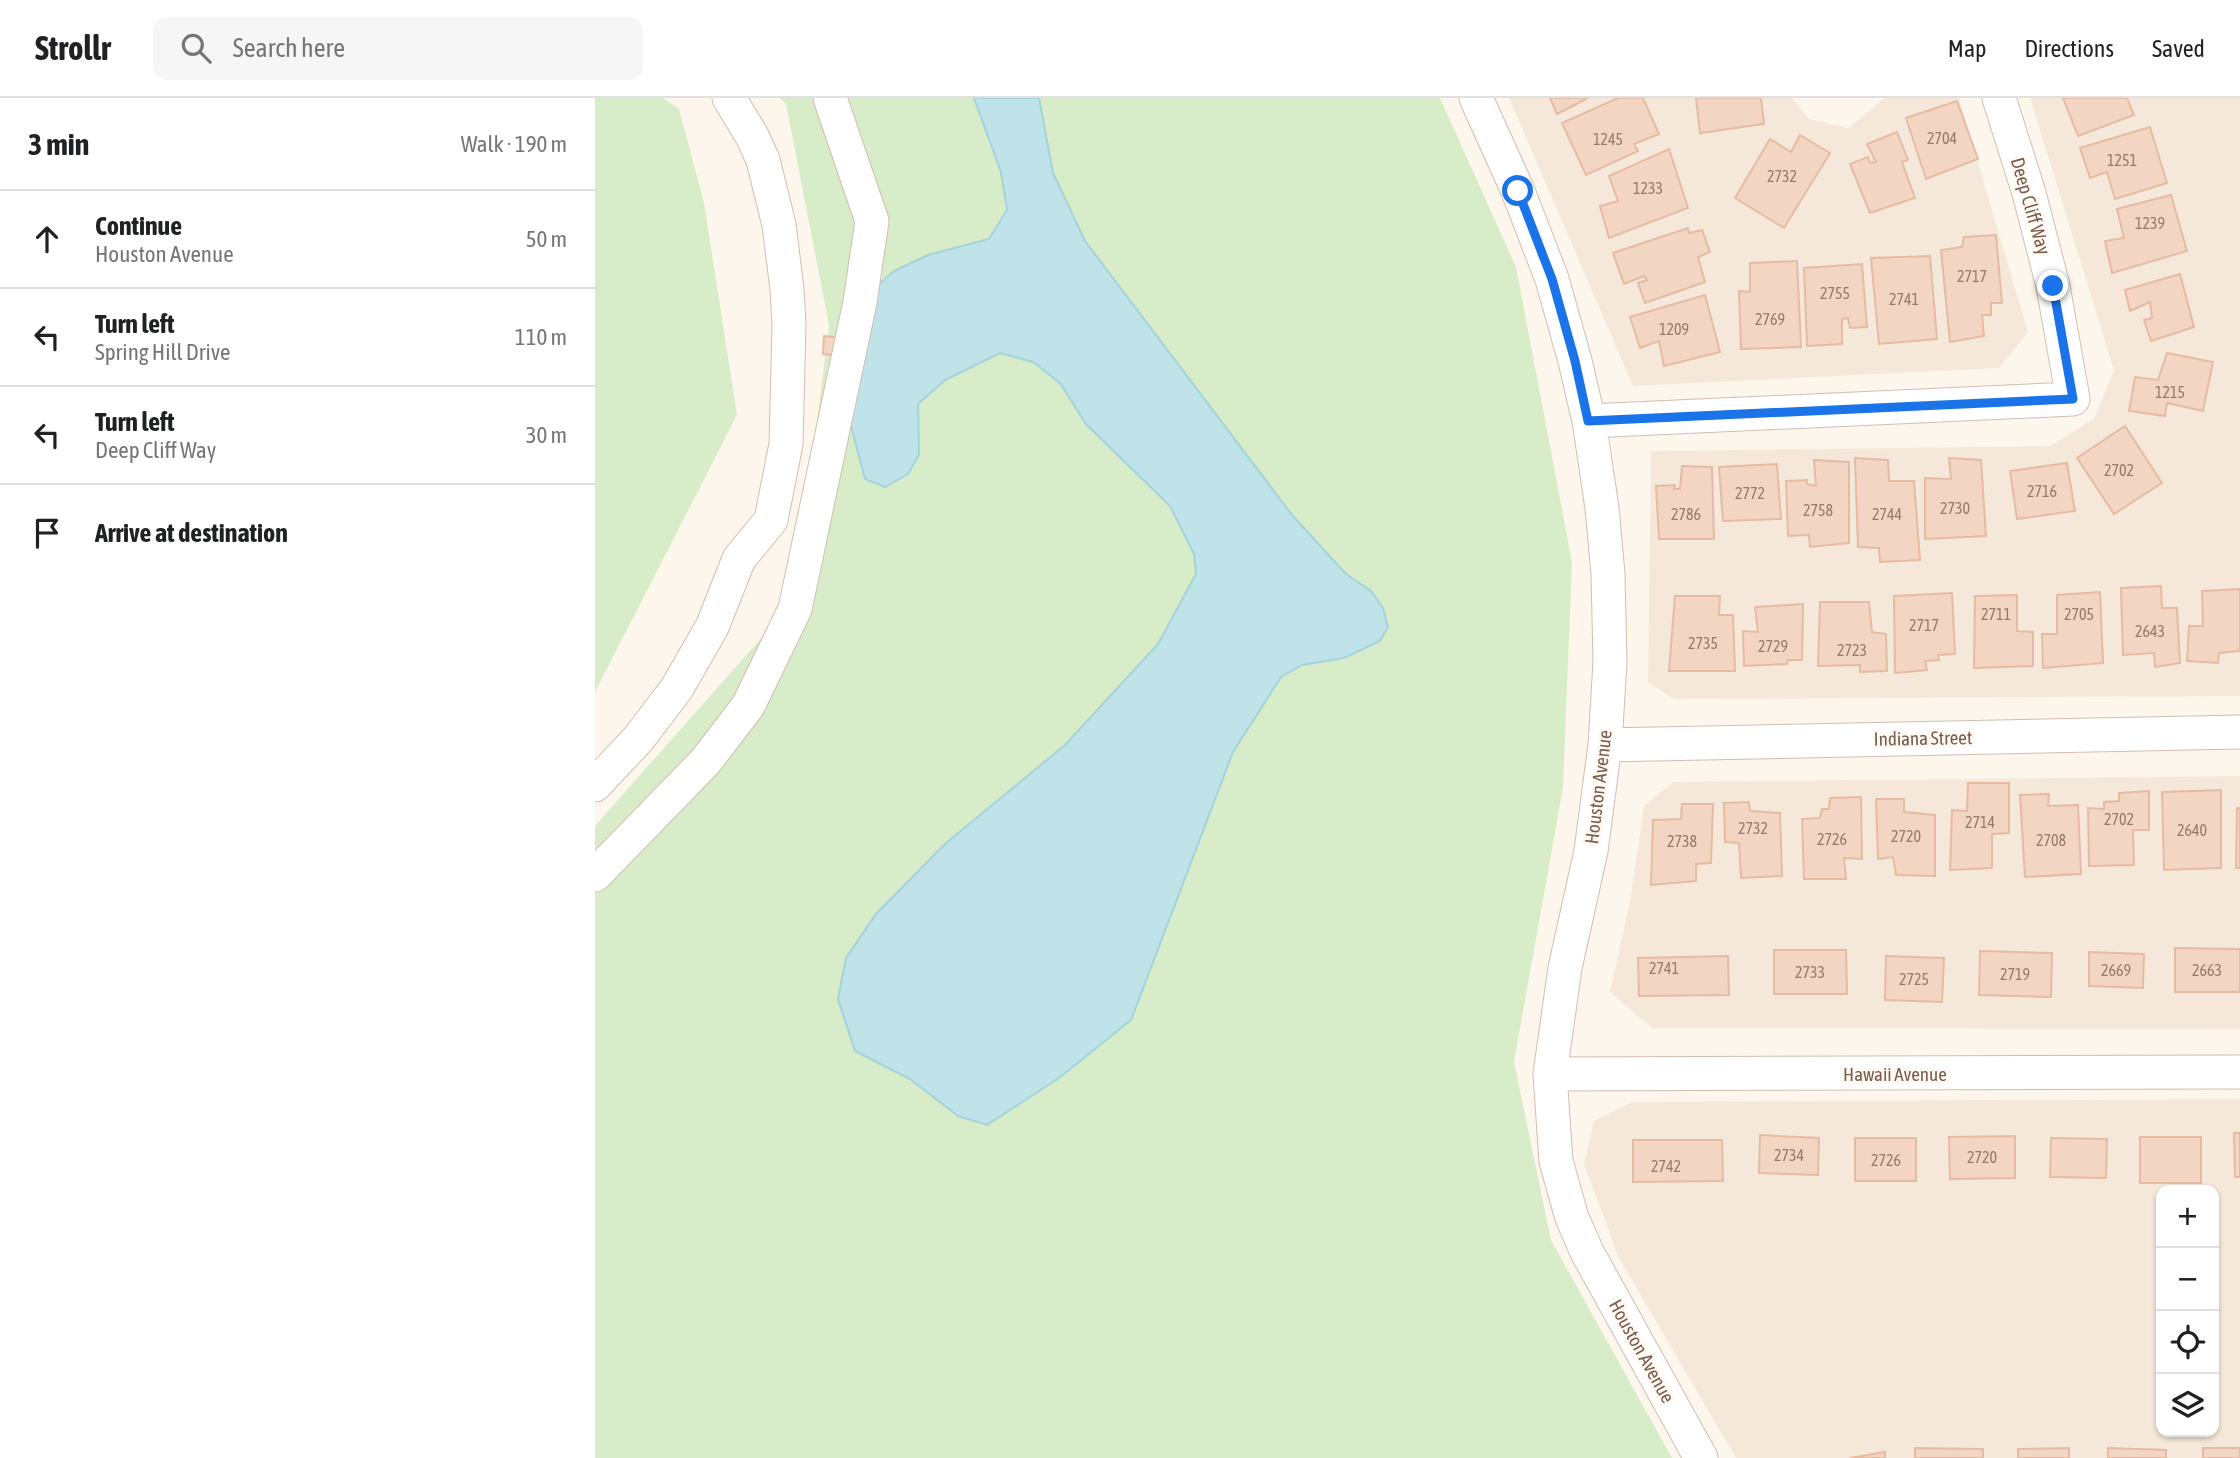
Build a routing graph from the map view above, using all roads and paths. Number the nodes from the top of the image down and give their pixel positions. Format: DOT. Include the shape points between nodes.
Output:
graph roads {
  1 [pos="729,98"];
  2 [pos="831,98"];
  3 [pos="1476,98"];
  4 [pos="1999,98"];
  5 [pos="1588,421"];
  6 [pos="2240,732"];
  7 [pos="1605,745"];
  8 [pos="595,785"];
  9 [pos="595,875"];
  10 [pos="2240,1072"];
  11 [pos="1550,1074"];
  12 [pos="1701,1458"];
  1 -- 8 [label="street" via="763,160 779,225 789,325 786,444 771,520 739,559 712,627 677,688"];
  2 -- 9 [label="street" via="872,221 860,302 795,609 748,706 705,762"];
  3 -- 5 [label="street, Houston Avenue" via="1552,279"];
  4 -- 5 [label="street, Deep Cliff Way" via="2053,286 2073,399"];
  5 -- 7 [label="street, Houston Avenue" via="1608,574 1610,662"];
  6 -- 7 [label="street, Indiana Street"];
  7 -- 11 [label="street, Houston Avenue" via="1591,851 1565,968"];
  10 -- 11 [label="street, Hawaii Avenue"];
  11 -- 12 [label="street, Houston Avenue" via="1556,1161 1572,1218"];
}
